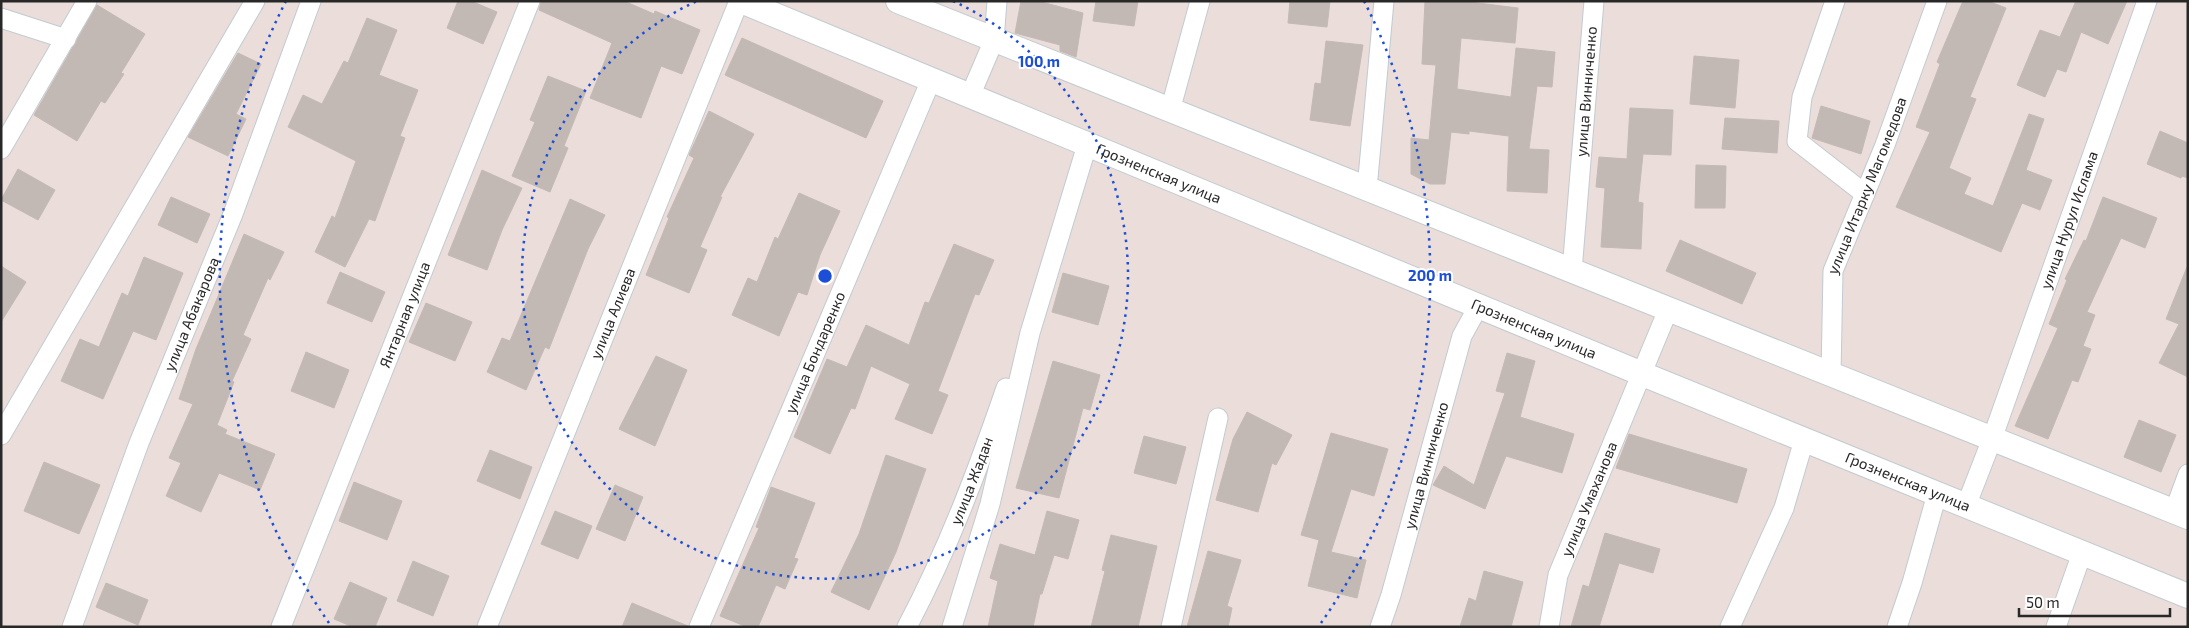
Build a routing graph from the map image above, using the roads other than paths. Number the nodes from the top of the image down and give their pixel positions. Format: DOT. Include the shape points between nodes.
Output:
graph roads {
  1 [pos="87,1"];
  2 [pos="255,1"];
  3 [pos="311,1"];
  4 [pos="530,1"];
  5 [pos="740,1"];
  6 [pos="898,1"];
  7 [pos="997,1"];
  8 [pos="1200,1"];
  9 [pos="1384,1"];
  10 [pos="1594,1"];
  11 [pos="1835,1"];
  12 [pos="1937,1"];
  13 [pos="2146,1"];
  14 [pos="1,18"];
  15 [pos="66,39"];
  16 [pos="994,40"];
  17 [pos="931,80"];
  18 [pos="970,96"];
  19 [pos="1170,110"];
  20 [pos="1087,145"];
  21 [pos="1,149"];
  22 [pos="1367,189"];
  23 [pos="1865,194"];
  24 [pos="1572,271"];
  25 [pos="1478,307"];
  26 [pos="1668,310"];
  27 [pos="1030,333"];
  28 [pos="1640,374"];
  29 [pos="1831,374"];
  30 [pos="1218,418"];
  31 [pos="1,435"];
  32 [pos="1992,439"];
  33 [pos="1804,440"];
  34 [pos="2188,474"];
  35 [pos="1937,494"];
  36 [pos="1966,506"];
  37 [pos="2181,515"];
  38 [pos="2082,553"];
  39 [pos="2188,596"];
  40 [pos="72,627"];
  41 [pos="281,627"];
  42 [pos="487,627"];
  43 [pos="699,627"];
  44 [pos="906,627"];
  45 [pos="952,627"];
  46 [pos="1171,627"];
  47 [pos="1380,627"];
  48 [pos="1549,627"];
  49 [pos="1730,627"];
  50 [pos="1897,627"];
  51 [pos="2056,627"];
  1 -- 15 [label="street"];
  2 -- 31 [label="street"];
  3 -- 40 [label="street, улица Абакарова" via="233,214 139,444"];
  4 -- 41 [label="street, Янтарная улица"];
  5 -- 17 [label="street, Грозненская улица"];
  5 -- 42 [label="street, улица Алиева"];
  6 -- 16 [label="street"];
  7 -- 16 [label="street"];
  8 -- 19 [label="street"];
  9 -- 22 [label="street"];
  10 -- 24 [label="street, улица Винниченко"];
  11 -- 23 [label="street" via="1802,97 1797,142"];
  12 -- 23 [label="street, улица Итарку Магомедова" via="1886,145"];
  13 -- 32 [label="street, улица Нурул Ислама"];
  14 -- 15 [label="street"];
  15 -- 21 [label="street"];
  16 -- 18 [label="street"];
  16 -- 19 [label="street"];
  17 -- 18 [label="street, Грозненская улица"];
  17 -- 43 [label="street, улица Бондаренко"];
  18 -- 20 [label="street, Грозненская улица"];
  19 -- 22 [label="street"];
  20 -- 25 [label="street, Грозненская улица"];
  20 -- 27 [label="street"];
  22 -- 24 [label="street"];
  23 -- 29 [label="street, улица Итарку Магомедова" via="1833,271"];
  24 -- 26 [label="street"];
  25 -- 28 [label="street, Грозненская улица"];
  25 -- 47 [label="street, улица Винниченко" via="1462,336"];
  26 -- 28 [label="street, улица Умаханова"];
  26 -- 29 [label="street"];
  27 -- 44 [label="street, улица Жадан" via="1007,385 964,506"];
  27 -- 45 [label="street" via="990,504"];
  28 -- 33 [label="street, Грозненская улица"];
  28 -- 48 [label="street, улица Умаханова" via="1558,575"];
  29 -- 32 [label="street"];
  30 -- 46 [label="street"];
  32 -- 36 [label="street, улица Нурул Ислама"];
  32 -- 37 [label="street"];
  33 -- 35 [label="street, Грозненская улица"];
  33 -- 49 [label="street" via="1784,508"];
  34 -- 37 [label="street"];
  35 -- 36 [label="street, Грозненская улица"];
  35 -- 50 [label="street"];
  36 -- 38 [label="street, Грозненская улица"];
  38 -- 39 [label="street, Грозненская улица"];
  38 -- 51 [label="street"];
}
